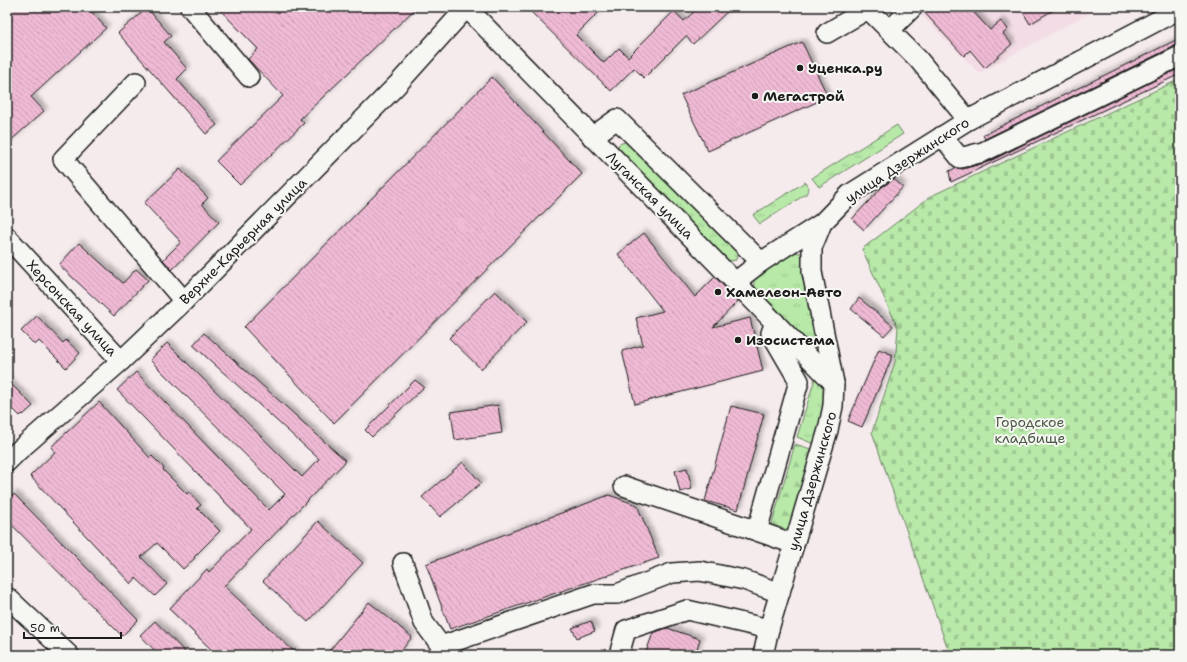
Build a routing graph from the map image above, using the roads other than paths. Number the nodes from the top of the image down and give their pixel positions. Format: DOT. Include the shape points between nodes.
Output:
graph roads {
  1 [pos="190,7"];
  2 [pos="467,7"];
  3 [pos="913,7"];
  4 [pos="867,8"];
  5 [pos="1180,9"];
  6 [pos="890,30"];
  7 [pos="827,33"];
  8 [pos="1180,56"];
  9 [pos="249,77"];
  10 [pos="136,82"];
  11 [pos="968,120"];
  12 [pos="942,136"];
  13 [pos="592,138"];
  14 [pos="822,223"];
  15 [pos="7,237"];
  16 [pos="761,262"];
  17 [pos="735,282"];
  18 [pos="184,300"];
  19 [pos="775,322"];
  20 [pos="121,361"];
  21 [pos="834,383"];
  22 [pos="11,451"];
  23 [pos="624,486"];
  24 [pos="757,531"];
  25 [pos="794,544"];
  26 [pos="403,563"];
  27 [pos="780,593"];
  28 [pos="7,596"];
  29 [pos="769,629"];
  30 [pos="69,655"];
  31 [pos="619,655"];
  32 [pos="763,655"];
  1 -- 9 [label="street"];
  2 -- 13 [label="street, Луганская улица"];
  2 -- 18 [label="street, Верхне-Карьерная улица" via="397,85"];
  3 -- 6 [label="street"];
  4 -- 6 [label="street"];
  4 -- 7 [label="street"];
  5 -- 11 [label="street, улица Дзержинского"];
  6 -- 11 [label="street" via="918,59"];
  8 -- 12 [label="street" via="983,152 960,158"];
  10 -- 18 [label="street" via="63,159"];
  11 -- 12 [label="street, улица Дзержинского"];
  12 -- 14 [label="street, улица Дзержинского" via="850,194"];
  13 -- 16 [label="street" via="617,119"];
  13 -- 17 [label="street, Луганская улица"];
  14 -- 16 [label="street"];
  14 -- 21 [label="street, улица Дзержинского" via="812,248 812,272"];
  15 -- 20 [label="street, Херсонская улица"];
  16 -- 17 [label="street"];
  17 -- 19 [label="street, Луганская улица"];
  18 -- 20 [label="street, Верхне-Карьерная улица"];
  19 -- 21 [label="street, Луганская улица"];
  19 -- 24 [label="street" via="771,333 799,382"];
  20 -- 22 [label="street, Верхне-Карьерная улица"];
  21 -- 25 [label="street, улица Дзержинского" via="828,430"];
  23 -- 24 [label="street"];
  24 -- 25 [label="street"];
  25 -- 27 [label="street, улица Дзержинского"];
  26 -- 27 [label="street" via="424,624 441,646 593,594 617,594 672,573 700,571 744,580"];
  27 -- 29 [label="street, улица Дзержинского"];
  28 -- 30 [label="street"];
  29 -- 31 [label="street" via="687,610 626,630"];
  29 -- 32 [label="street, улица Дзержинского"];
}
